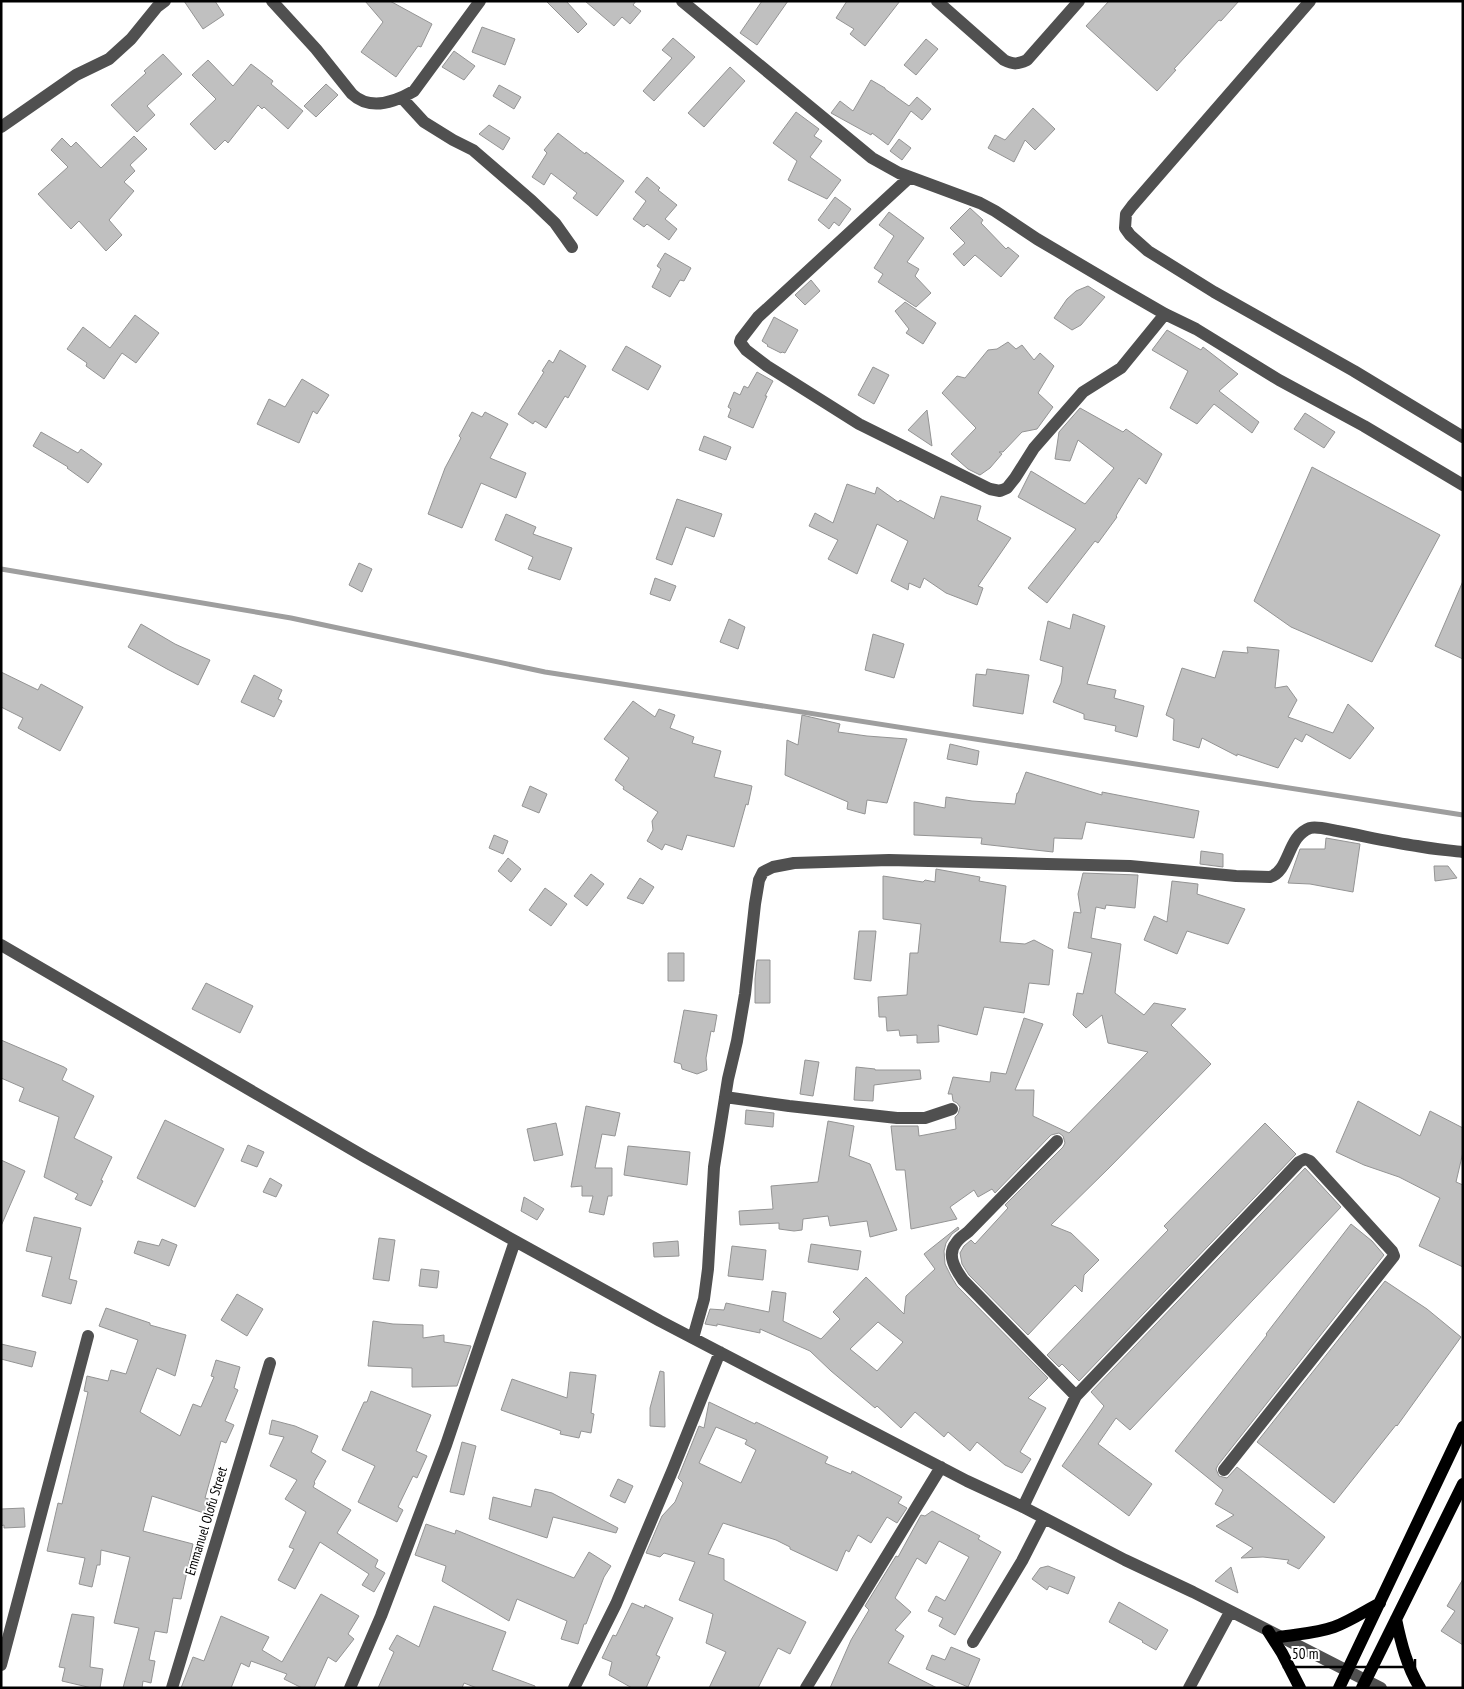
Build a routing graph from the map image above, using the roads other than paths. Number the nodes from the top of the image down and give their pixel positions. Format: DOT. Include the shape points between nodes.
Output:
graph roads {
  1 [pos="165,1"];
  2 [pos="272,1"];
  3 [pos="480,1"];
  4 [pos="682,1"];
  5 [pos="937,1"];
  6 [pos="1079,1"];
  7 [pos="1310,1"];
  8 [pos="402,98"];
  9 [pos="1,127"];
  10 [pos="910,177"];
  11 [pos="572,248"];
  12 [pos="1165,314"];
  13 [pos="1463,437"];
  14 [pos="1463,485"];
  15 [pos="1463,852"];
  16 [pos="1,945"];
  17 [pos="725,1097"];
  18 [pos="952,1109"];
  19 [pos="1057,1141"];
  20 [pos="515,1242"];
  21 [pos="88,1336"];
  22 [pos="693,1338"];
  23 [pos="720,1352"];
  24 [pos="270,1363"];
  25 [pos="1076,1396"];
  26 [pos="1463,1427"];
  27 [pos="941,1468"];
  28 [pos="1224,1470"];
  29 [pos="1463,1484"];
  30 [pos="1023,1507"];
  31 [pos="1044,1518"];
  32 [pos="1380,1603"];
  33 [pos="1230,1612"];
  34 [pos="1396,1619"];
  35 [pos="1268,1631"];
  36 [pos="1280,1637"];
  37 [pos="973,1642"];
  38 [pos="1,1665"];
  39 [pos="1347,1671"];
  40 [pos="1364,1684"];
  41 [pos="172,1688"];
  42 [pos="350,1688"];
  43 [pos="574,1688"];
  44 [pos="806,1688"];
  45 [pos="1189,1688"];
  46 [pos="1300,1688"];
  47 [pos="1339,1688"];
  48 [pos="1381,1688"];
  49 [pos="1420,1688"];
  1 -- 9 [label="street" via="110,59 76,75"];
  2 -- 8 [label="street" via="357,98 376,104"];
  3 -- 8 [label="street" via="414,91"];
  4 -- 10 [label="street" via="872,158"];
  5 -- 6 [label="street" via="1004,60 1018,64 1027,60"];
  7 -- 13 [label="street" via="1132,206 1126,214 1125,228 1148,251 1214,292 1354,370"];
  8 -- 11 [label="street" via="424,122 473,150 532,200"];
  10 -- 12 [label="street" via="988,207"];
  10 -- 12 [label="street" via="758,317 741,339 741,345 767,366 859,424 1000,491 1007,488 1034,448 1083,392 1121,368"];
  12 -- 14 [label="street"];
  15 -- 17 [label="street" via="1313,828 1303,832 1294,842 1282,868 1270,877 1130,866 889,860 794,863 773,867 763,872 759,880 745,994"];
  16 -- 20 [label="street"];
  17 -- 18 [label="street" via="898,1118 926,1118"];
  17 -- 22 [label="street" via="714,1167 707,1279"];
  19 -- 25 [label="street" via="955,1243 952,1255 954,1268 963,1280"];
  20 -- 22 [label="street"];
  20 -- 42 [label="street" via="446,1445"];
  21 -- 38 [label="street"];
  22 -- 23 [label="street"];
  23 -- 27 [label="street"];
  23 -- 43 [label="street" via="616,1604"];
  24 -- 41 [label="street, Emmanuel Olofu Street"];
  25 -- 28 [label="street" via="1299,1162 1310,1161 1394,1256"];
  25 -- 30 [label="street"];
  26 -- 32 [label="main road"];
  27 -- 30 [label="street"];
  27 -- 44 [label="street"];
  29 -- 34 [label="main road"];
  30 -- 31 [label="street"];
  31 -- 33 [label="street"];
  31 -- 37 [label="street"];
  32 -- 36 [label="main road" via="1334,1627"];
  32 -- 39 [label="main road"];
  33 -- 35 [label="street"];
  33 -- 45 [label="street"];
  34 -- 40 [label="main road"];
  34 -- 49 [label="main road" via="1407,1660"];
  35 -- 36 [label="street"];
  35 -- 46 [label="main road"];
  36 -- 39 [label="street"];
  39 -- 40 [label="street"];
  39 -- 47 [label="main road"];
  40 -- 48 [label="street"];
}
